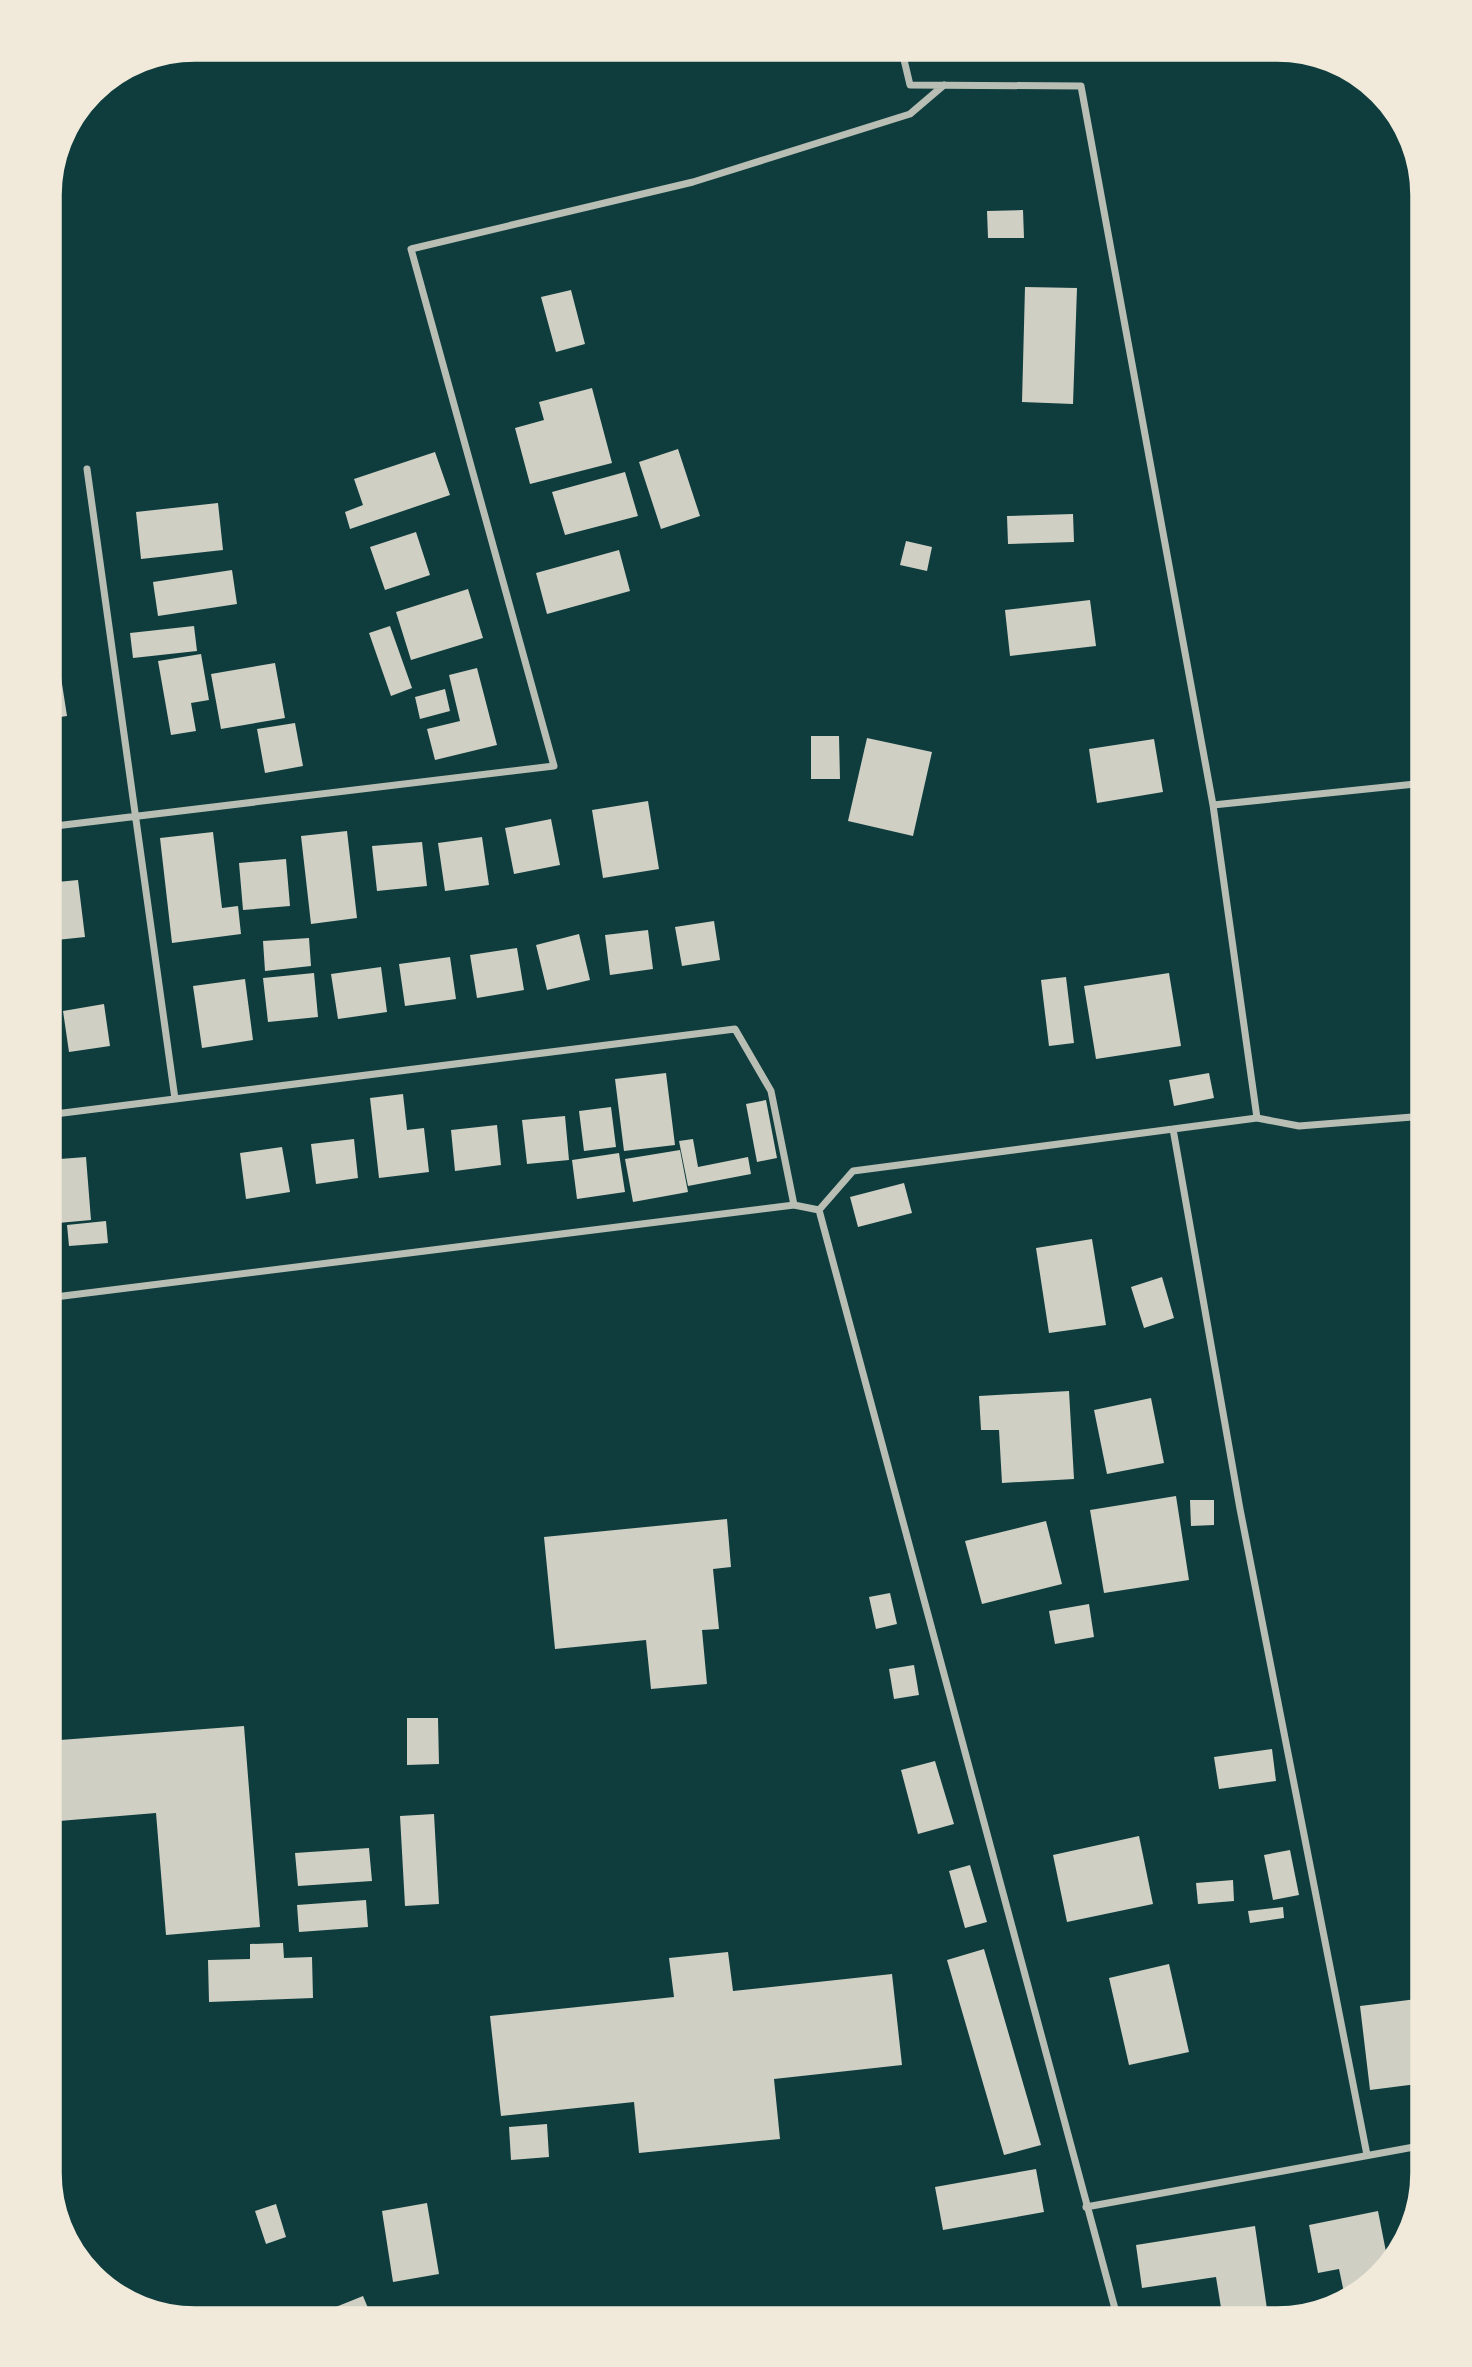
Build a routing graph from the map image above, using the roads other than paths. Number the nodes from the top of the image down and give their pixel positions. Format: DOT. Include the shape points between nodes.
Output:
graph roads {
  1 [pos="904,60"];
  2 [pos="944,85"];
  3 [pos="87,469"];
  4 [pos="1412,784"];
  5 [pos="1213,805"];
  6 [pos="136,817"];
  7 [pos="60,826"];
  8 [pos="175,1099"];
  9 [pos="60,1113"];
  10 [pos="1412,1117"];
  11 [pos="1257,1118"];
  12 [pos="1173,1129"];
  13 [pos="794,1205"];
  14 [pos="819,1210"];
  15 [pos="60,1296"];
  16 [pos="1412,2146"];
  17 [pos="1367,2155"];
  18 [pos="1086,2207"];
  19 [pos="1115,2308"];
  1 -- 2 [label="street" via="910,85"];
  2 -- 5 [label="street" via="1081,86"];
  2 -- 6 [label="street" via="910,114 705,178 411,249 554,766"];
  3 -- 6 [label="street"];
  4 -- 5 [label="street"];
  5 -- 11 [label="street"];
  6 -- 7 [label="street"];
  6 -- 8 [label="street"];
  8 -- 9 [label="street"];
  8 -- 13 [label="street" via="734,1029 771,1091"];
  10 -- 11 [label="street" via="1299,1126"];
  11 -- 12 [label="street"];
  12 -- 14 [label="street" via="853,1171"];
  12 -- 17 [label="street" via="1240,1509"];
  13 -- 14 [label="street"];
  13 -- 15 [label="street"];
  14 -- 18 [label="street"];
  16 -- 17 [label="street"];
  17 -- 18 [label="street"];
  18 -- 19 [label="street"];
}
